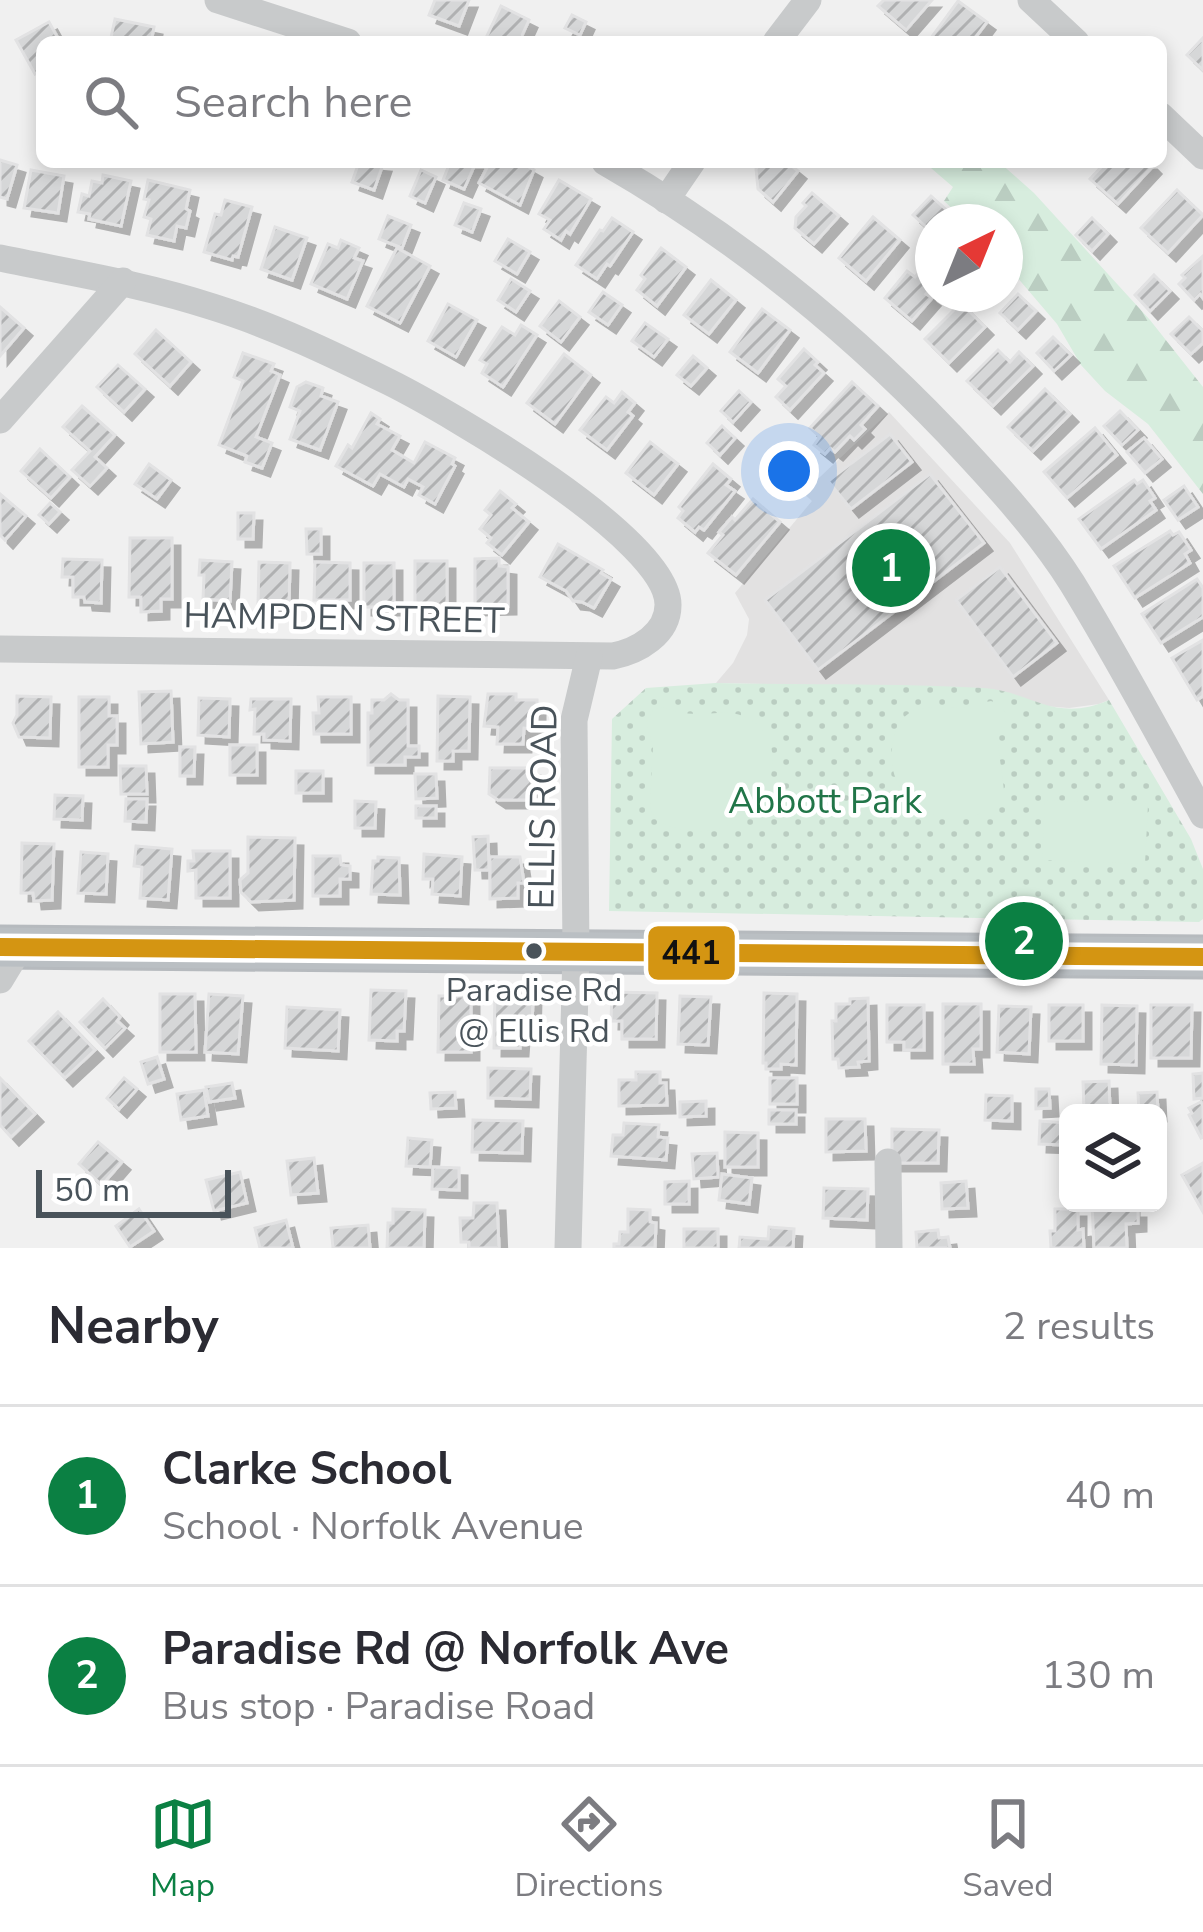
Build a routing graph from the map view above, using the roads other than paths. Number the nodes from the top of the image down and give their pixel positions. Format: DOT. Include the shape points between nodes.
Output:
graph roads {
  1 [pos="218,0"];
  2 [pos="808,0"];
  3 [pos="1031,0"];
  4 [pos="329,36"];
  5 [pos="781,36"];
  6 [pos="1070,36"];
  7 [pos="1167,122"];
  8 [pos="1203,156"];
  9 [pos="615,168"];
  10 [pos="688,168"];
  11 [pos="666,200"];
  12 [pos="0,258"];
  13 [pos="123,281"];
  14 [pos="0,420"];
  15 [pos="0,649"];
  16 [pos="589,656"];
  17 [pos="1203,814"];
  18 [pos="575,953"];
  19 [pos="1203,957"];
  20 [pos="7,958"];
  21 [pos="887,1162"];
  22 [pos="568,1248"];
  23 [pos="889,1248"];
  1 -- 4 [label="street"];
  2 -- 5 [label="street"];
  3 -- 6 [label="street"];
  7 -- 8 [label="street"];
  9 -- 11 [label="street"];
  10 -- 11 [label="street"];
  11 -- 17 [label="street" via="843,331 986,473 1071,582"];
  12 -- 13 [label="street"];
  13 -- 14 [label="street"];
  13 -- 16 [label="street, HAMPDEN STREET" via="266,325 389,382 496,443 602,519 659,575 667,613 636,651"];
  15 -- 16 [label="street, HAMPDEN STREET"];
  16 -- 18 [label="street, ELLIS ROAD" via="574,720"];
  18 -- 19 [label="highway"];
  18 -- 20 [label="highway"];
  18 -- 22 [label="street, ELLIS ROAD"];
  21 -- 23 [label="street"];
}
